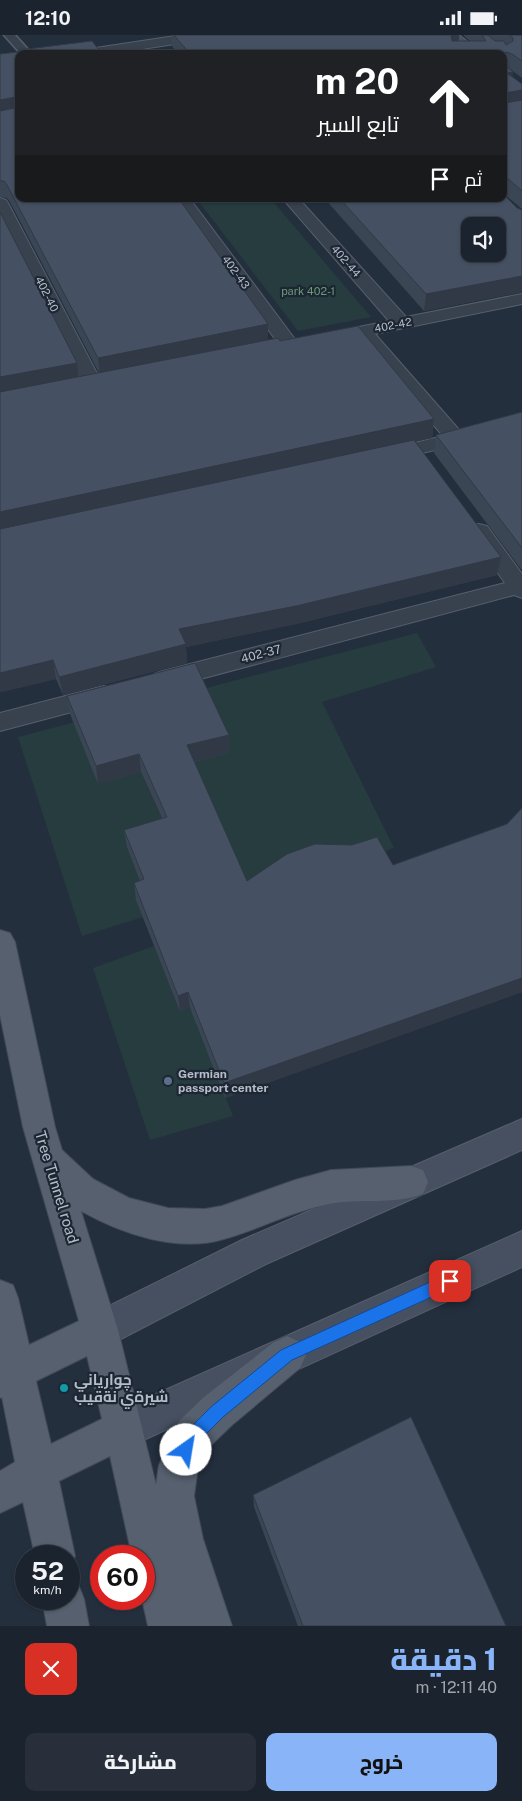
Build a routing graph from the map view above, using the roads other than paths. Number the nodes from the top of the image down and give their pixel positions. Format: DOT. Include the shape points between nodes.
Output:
graph roads {
  1 [pos="9,35"];
  2 [pos="207,35"];
  3 [pos="451,35"];
  4 [pos="24,50"];
  5 [pos="136,50"];
  6 [pos="472,50"];
  7 [pos="3,196"];
  8 [pos="184,202"];
  9 [pos="294,202"];
  10 [pos="522,299"];
  11 [pos="401,323"];
  12 [pos="362,331"];
  13 [pos="290,346"];
  14 [pos="271,349"];
  15 [pos="112,381"];
  16 [pos="93,385"];
  17 [pos="74,389"];
  18 [pos="522,423"];
  19 [pos="457,440"];
  20 [pos="370,459"];
  21 [pos="469,518"];
  22 [pos="521,588"];
  23 [pos="0,722"];
  24 [pos="0,942"];
  25 [pos="522,1134"];
  26 [pos="49,1159"];
  27 [pos="411,1182"];
  28 [pos="522,1249"];
  29 [pos="0,1298"];
  30 [pos="100,1330"];
  31 [pos="287,1355"];
  32 [pos="7,1376"];
  33 [pos="123,1429"];
  34 [pos="38,1471"];
  35 [pos="0,1493"];
  36 [pos="53,1545"];
  37 [pos="65,1610"];
  38 [pos="68,1626"];
  39 [pos="169,1626"];
  40 [pos="211,1626"];
  1 -- 4 [label="lane"];
  2 -- 5 [label="street"];
  3 -- 6 [label="main road"];
  7 -- 16 [label="street, 402-40"];
  8 -- 13 [label="street, 402-43"];
  9 -- 11 [label="street, 402-44"];
  10 -- 11 [label="street, 402-42"];
  11 -- 12 [label="street, 402-42"];
  12 -- 13 [label="street, 402-42"];
  12 -- 19 [label="street"];
  13 -- 14 [label="street, 402-42"];
  15 -- 16 [label="street"];
  16 -- 17 [label="street"];
  18 -- 19 [label="street"];
  19 -- 20 [label="street" via="424,456"];
  21 -- 22 [label="street"];
  22 -- 23 [label="street, 402-37"];
  24 -- 26 [label="main road, Tree Tunnel road" via="39,1127"];
  25 -- 27 [label="main road"];
  26 -- 27 [label="main road" via="80,1191 125,1215 164,1225 221,1224 306,1192 344,1184"];
  26 -- 30 [label="main road, Tree Tunnel road"];
  27 -- 30 [label="main road" via="254,1252"];
  28 -- 31 [label="main road"];
  29 -- 32 [label="main road"];
  30 -- 32 [label="main road"];
  30 -- 33 [label="main road, Tree Tunnel road"];
  31 -- 33 [label="main road"];
  31 -- 40 [label="main road" via="193,1435 179,1465 174,1496 183,1539"];
  32 -- 34 [label="main road"];
  33 -- 34 [label="main road"];
  33 -- 39 [label="main road, Tree Tunnel road"];
  34 -- 35 [label="main road"];
  34 -- 36 [label="main road"];
  37 -- 38 [label="main road"];
}
